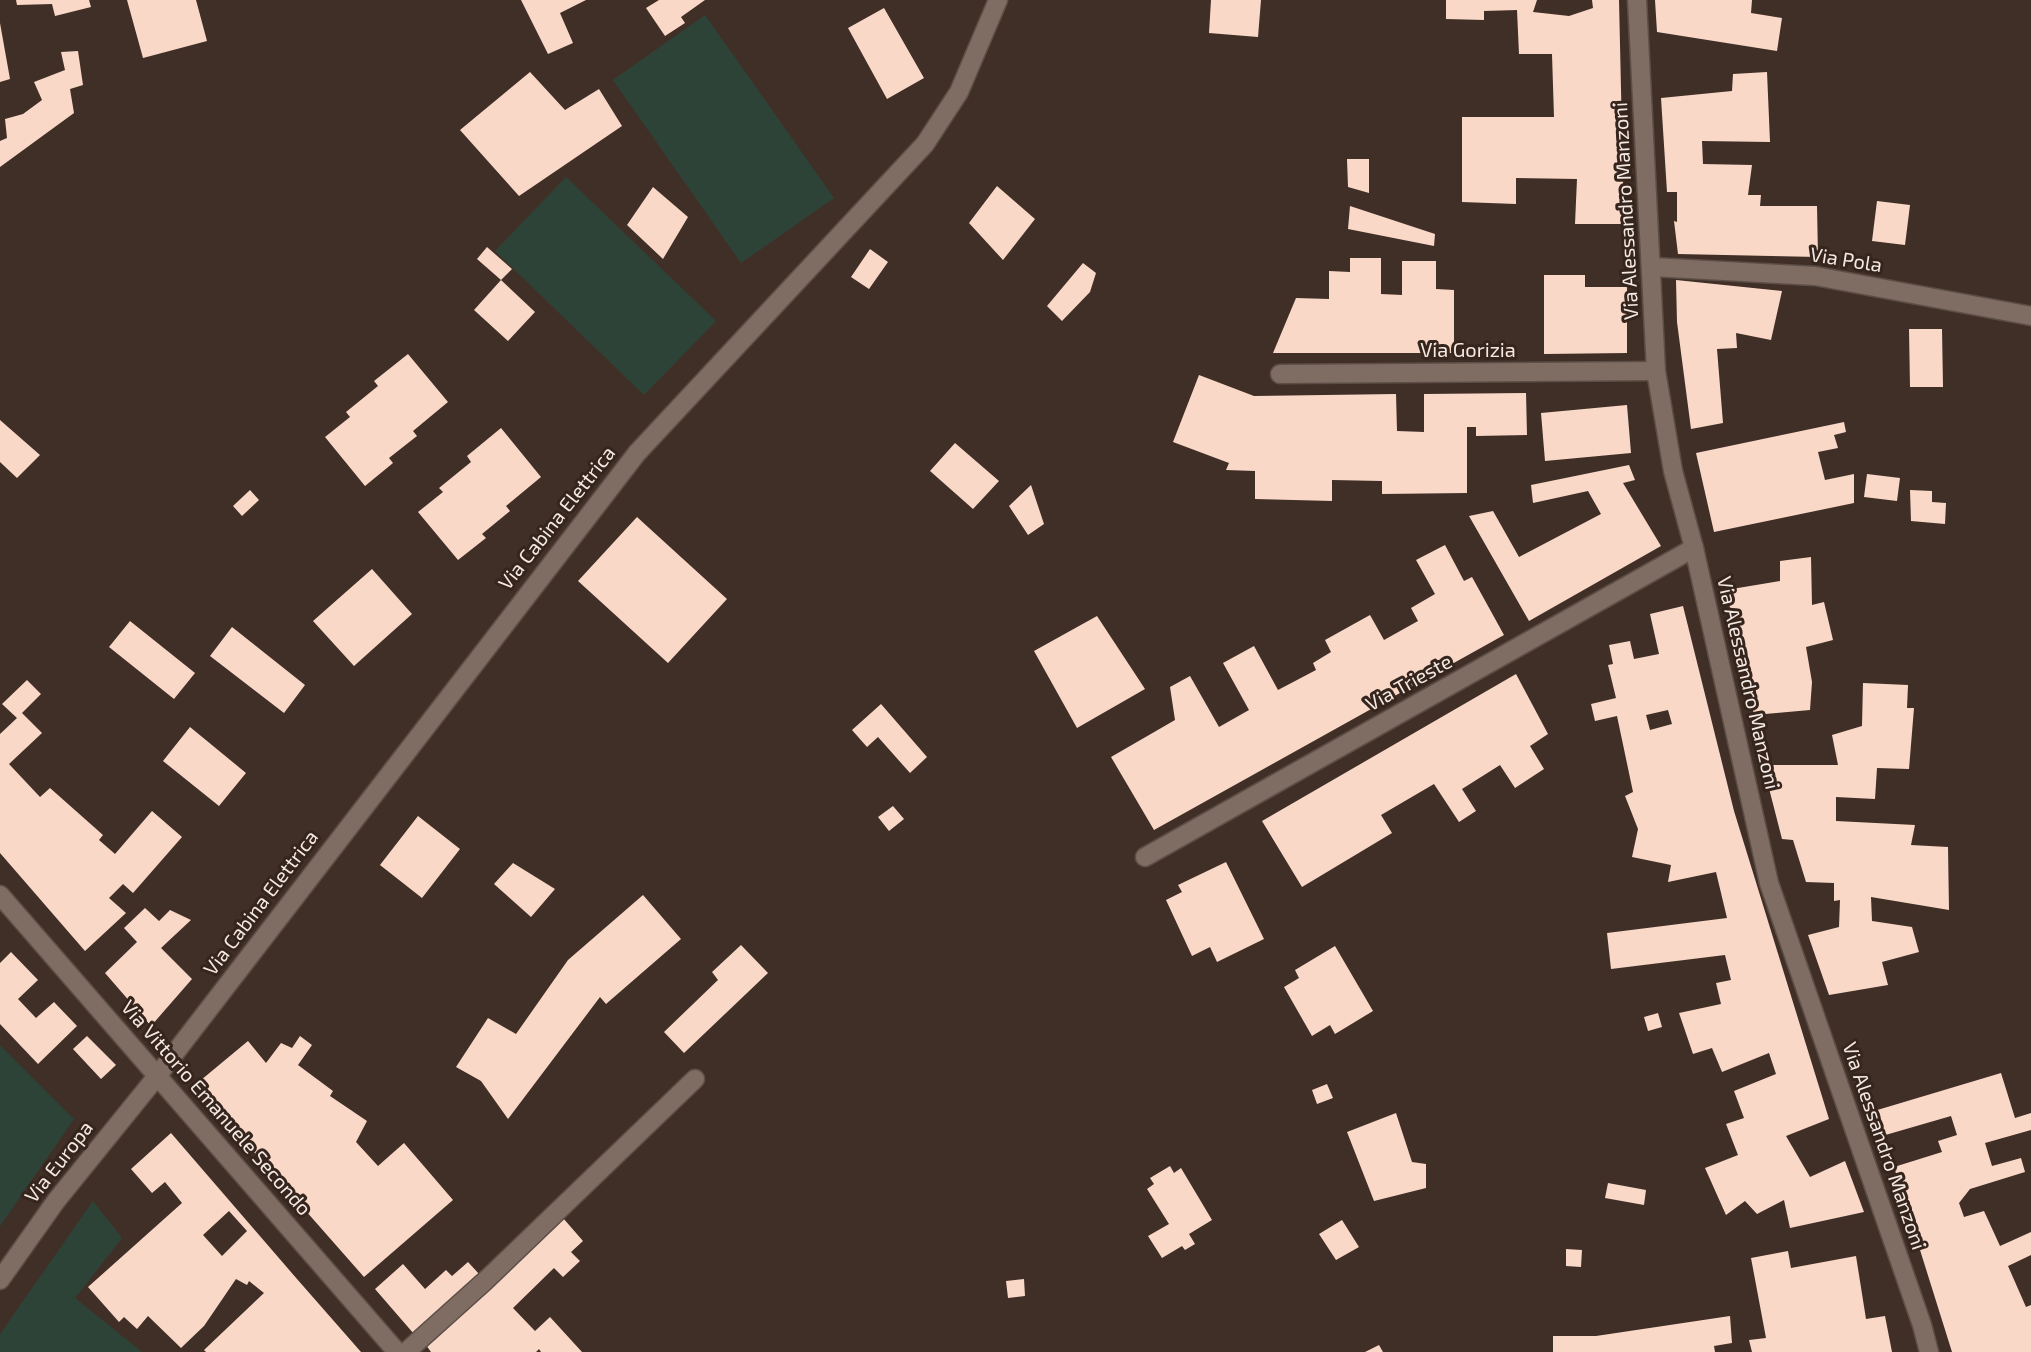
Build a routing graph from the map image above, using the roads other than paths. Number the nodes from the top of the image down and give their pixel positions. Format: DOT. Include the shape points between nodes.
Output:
graph roads {
  1 [pos="998,0"];
  2 [pos="1637,0"];
  3 [pos="1652,267"];
  4 [pos="2031,316"];
  5 [pos="1656,371"];
  6 [pos="1280,374"];
  7 [pos="1694,548"];
  8 [pos="1145,857"];
  9 [pos="0,895"];
  10 [pos="158,1075"];
  11 [pos="695,1079"];
  12 [pos="0,1280"];
  13 [pos="397,1352"];
  14 [pos="406,1352"];
  15 [pos="1929,1352"];
  1 -- 10 [label="street, Via Cabina Elettrica" via="959,92 925,144 637,453"];
  2 -- 3 [label="street, Via Alessandro Manzoni"];
  3 -- 4 [label="street, Via Pola" via="1815,276"];
  3 -- 5 [label="street, Via Alessandro Manzoni"];
  5 -- 6 [label="street, Via Gorizia"];
  5 -- 7 [label="street, Via Alessandro Manzoni" via="1673,471"];
  7 -- 8 [label="street, Via Trieste"];
  7 -- 15 [label="street, Via Alessandro Manzoni" via="1769,884"];
  9 -- 10 [label="street, Via Vittorio Emanuele Secondo"];
  10 -- 12 [label="street, Via Europa" via="56,1201"];
  10 -- 13 [label="street, Via Vittorio Emanuele Secondo"];
  11 -- 14 [label="street"];
}
